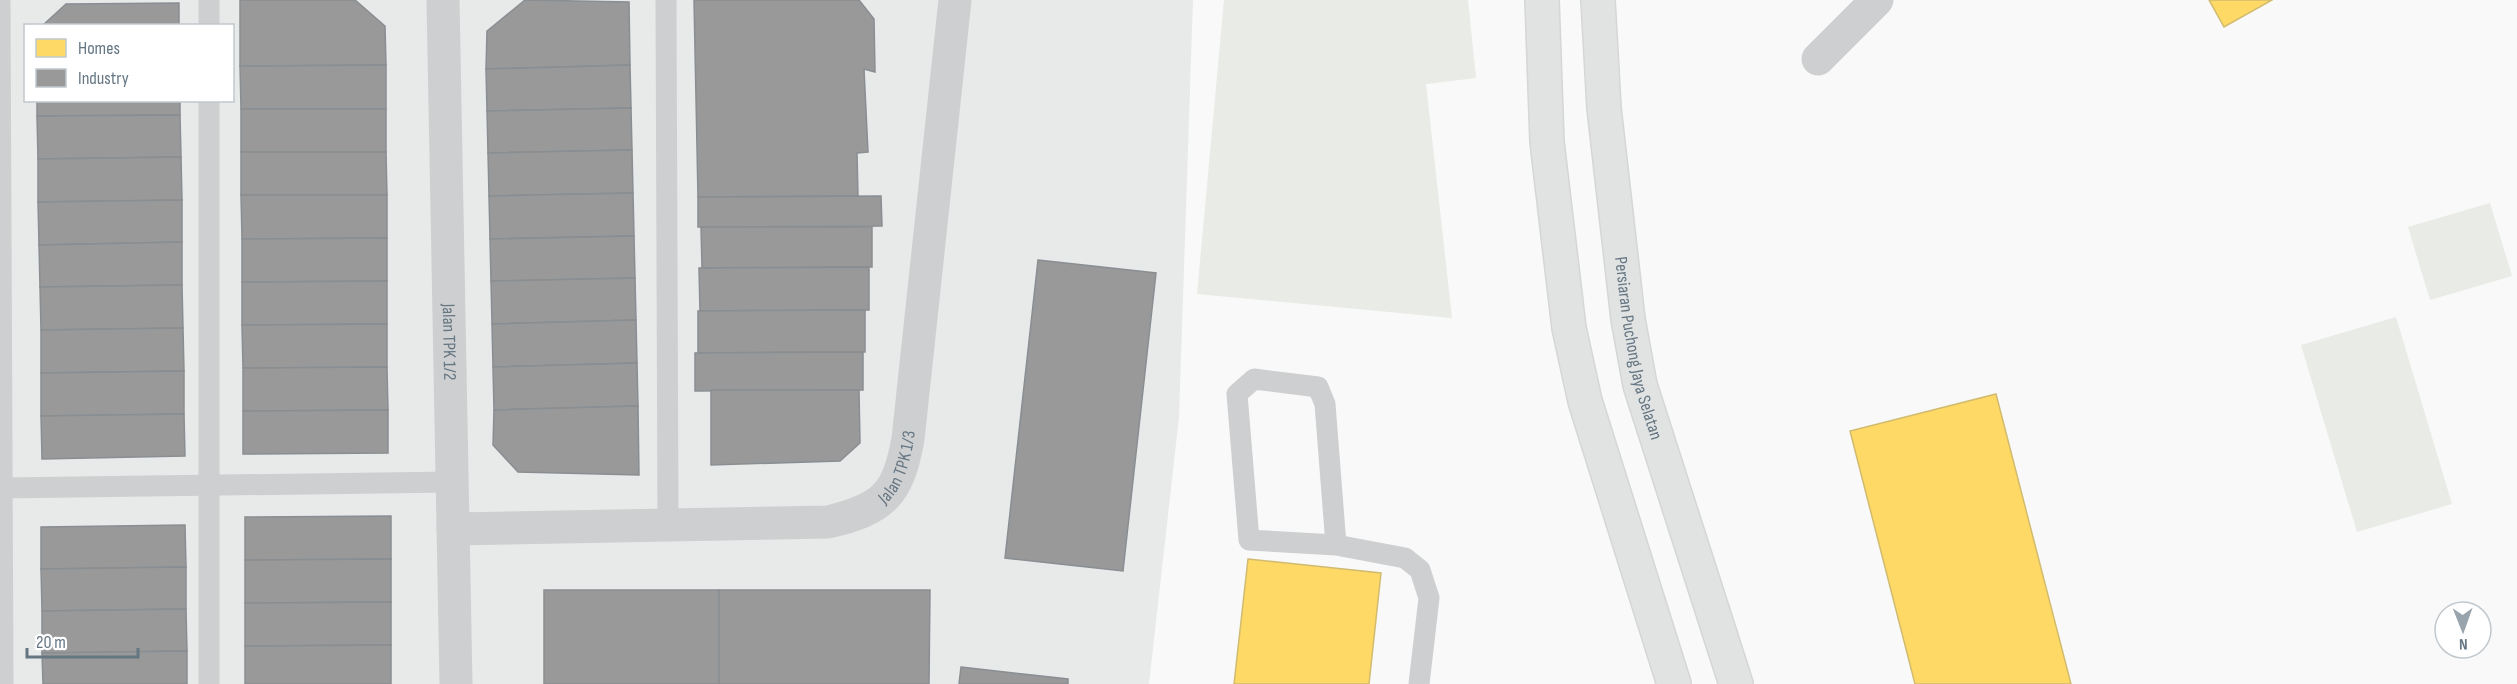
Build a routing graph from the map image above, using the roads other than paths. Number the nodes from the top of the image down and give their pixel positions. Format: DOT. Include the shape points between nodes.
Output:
graph roads {
  1 [pos="0,0"];
  2 [pos="209,0"];
  3 [pos="442,0"];
  4 [pos="666,0"];
  5 [pos="955,0"];
  6 [pos="1542,0"];
  7 [pos="1598,0"];
  8 [pos="1877,0"];
  9 [pos="209,24"];
  10 [pos="1818,59"];
  11 [pos="209,102"];
  12 [pos="452,482"];
  13 [pos="207,486"];
  14 [pos="2,488"];
  15 [pos="668,525"];
  16 [pos="453,530"];
  17 [pos="1336,545"];
  18 [pos="3,684"];
  19 [pos="209,684"];
  20 [pos="456,684"];
  21 [pos="1419,684"];
  22 [pos="1674,684"];
  23 [pos="1736,684"];
  1 -- 14 [label="lane"];
  2 -- 9 [label="lane"];
  3 -- 12 [label="street, Jalan TPK 1/2"];
  4 -- 15 [label="lane"];
  5 -- 15 [label="street, Jalan TPK 1/3" via="902,471 885,498 860,514 828,522"];
  6 -- 22 [label="main road" via="1547,142 1569,328 1585,401"];
  7 -- 23 [label="main road, Persiaran Puchong Jaya Selatan" via="1604,108 1628,319 1640,385"];
  8 -- 10 [label="street"];
  11 -- 13 [label="lane"];
  12 -- 13 [label="lane"];
  12 -- 16 [label="street, Jalan TPK 1/2"];
  13 -- 14 [label="lane"];
  13 -- 19 [label="lane"];
  14 -- 18 [label="lane"];
  15 -- 16 [label="street, Jalan TPK 1/3"];
  16 -- 20 [label="street, Jalan TPK 1/2"];
  17 -- 17 [label="lane" via="1325,404 1318,387 1254,379 1237,394 1249,540"];
  17 -- 21 [label="lane" via="1405,558 1420,570 1429,598"];
}
